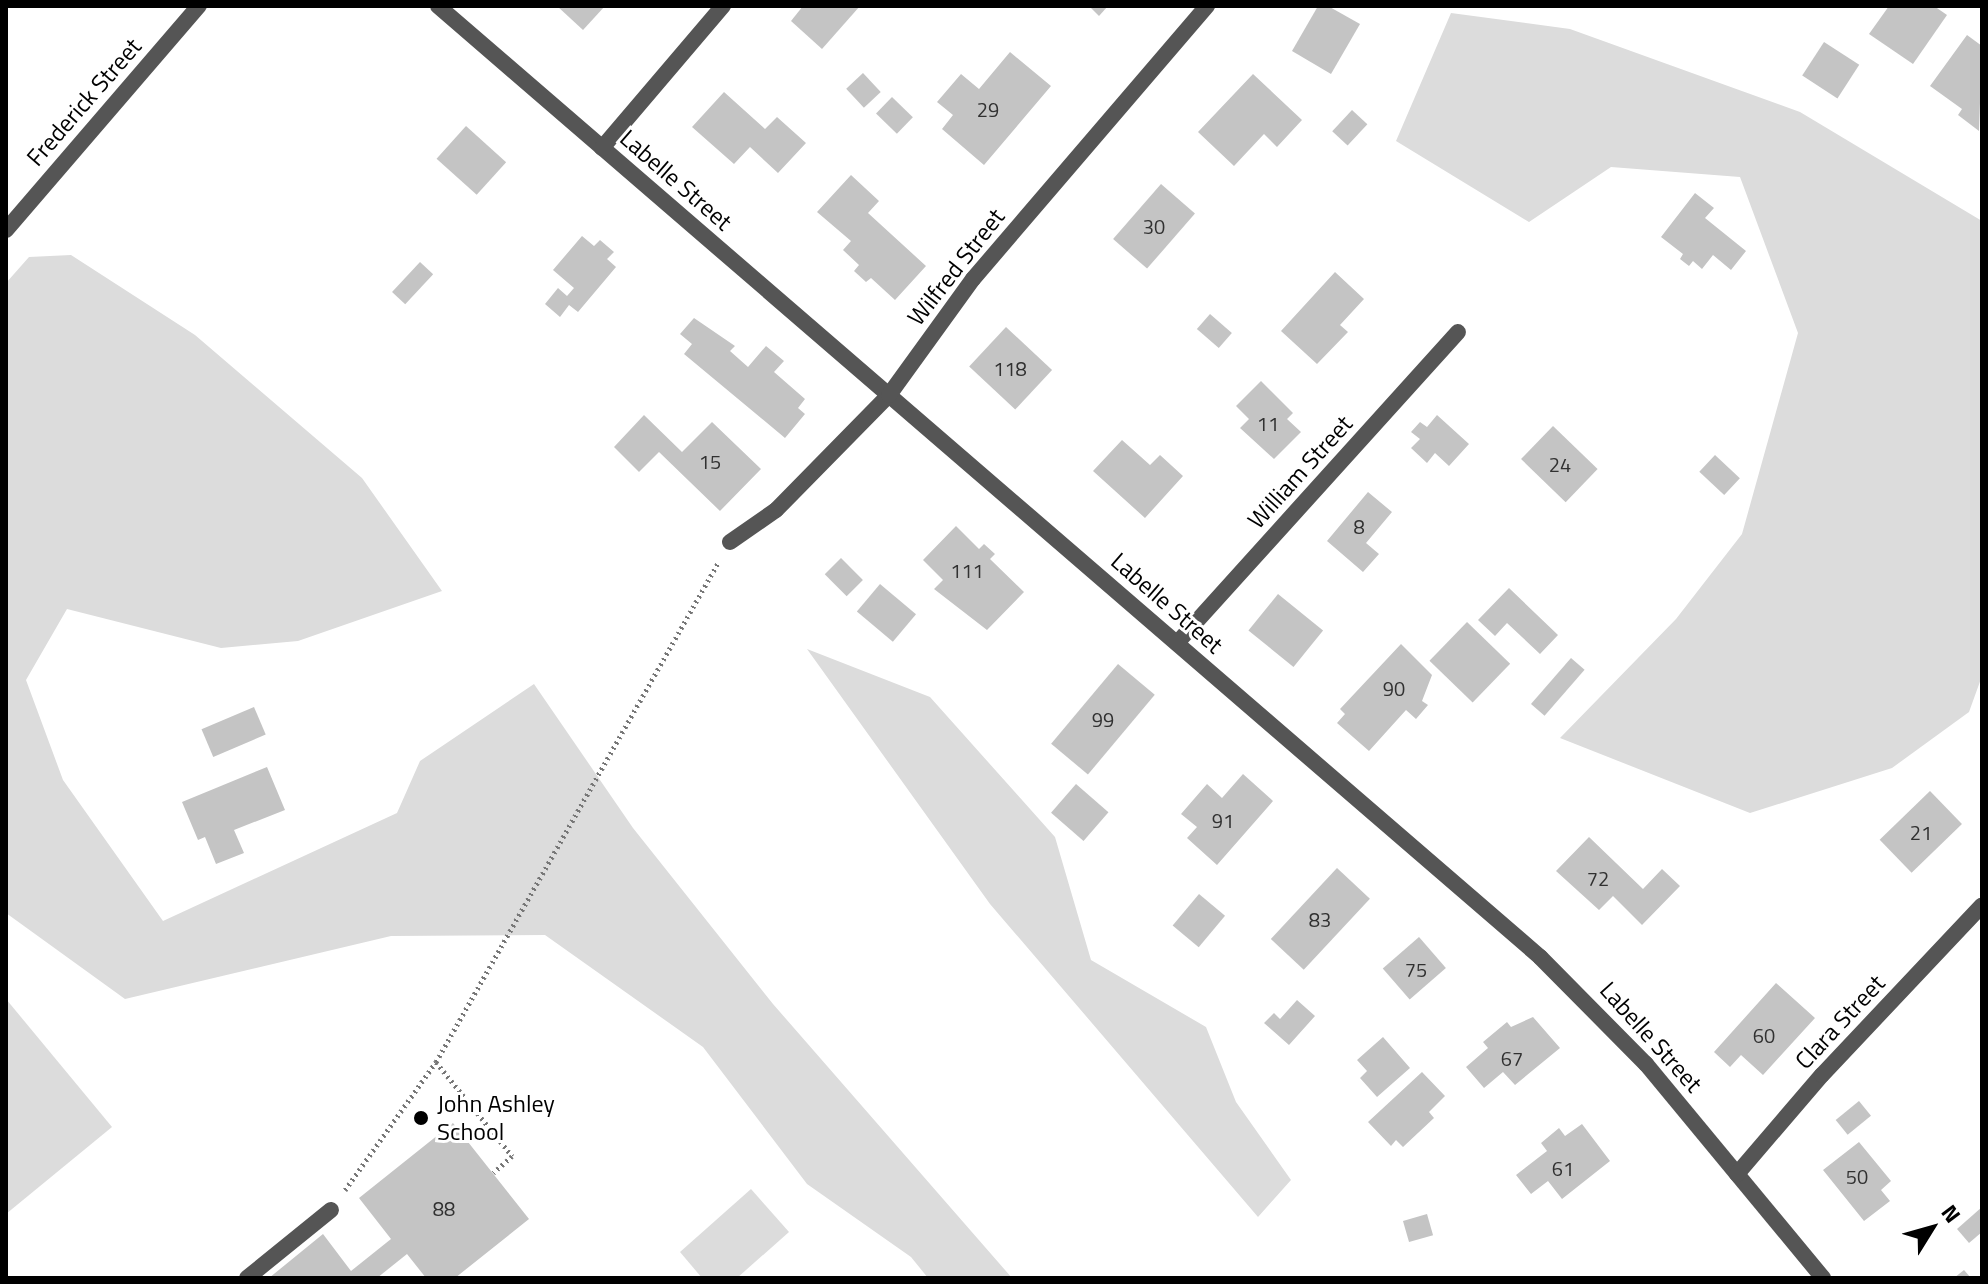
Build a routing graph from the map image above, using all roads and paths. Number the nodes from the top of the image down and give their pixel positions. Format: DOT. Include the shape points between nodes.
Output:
graph roads {
  1 [pos="199,6"];
  2 [pos="438,6"];
  3 [pos="723,6"];
  4 [pos="1207,6"];
  5 [pos="602,148"];
  6 [pos="6,230"];
  7 [pos="1458,332"];
  8 [pos="889,395"];
  9 [pos="730,542"];
  10 [pos="1177,643"];
  11 [pos="1982,905"];
  12 [pos="436,1062"];
  13 [pos="493,1173"];
  14 [pos="1737,1174"];
  15 [pos="331,1210"];
  16 [pos="247,1278"];
  17 [pos="1823,1278"];
  1 -- 6 [label="street, Frederick Street"];
  2 -- 5 [label="street, Labelle Street"];
  3 -- 5 [label="street"];
  4 -- 8 [label="street, Wilfred Street" via="973,279"];
  5 -- 8 [label="street, Labelle Street"];
  7 -- 10 [label="street, William Street"];
  8 -- 9 [label="street, Wilfred Street" via="776,510"];
  8 -- 10 [label="street, Labelle Street"];
  9 -- 12 [label="path"];
  10 -- 14 [label="street, Labelle Street" via="1593,1007"];
  11 -- 14 [label="street, Clara Street"];
  12 -- 13 [label="path" via="512,1156"];
  12 -- 15 [label="path"];
  14 -- 17 [label="street, Labelle Street"];
  15 -- 16 [label="street"];
}
